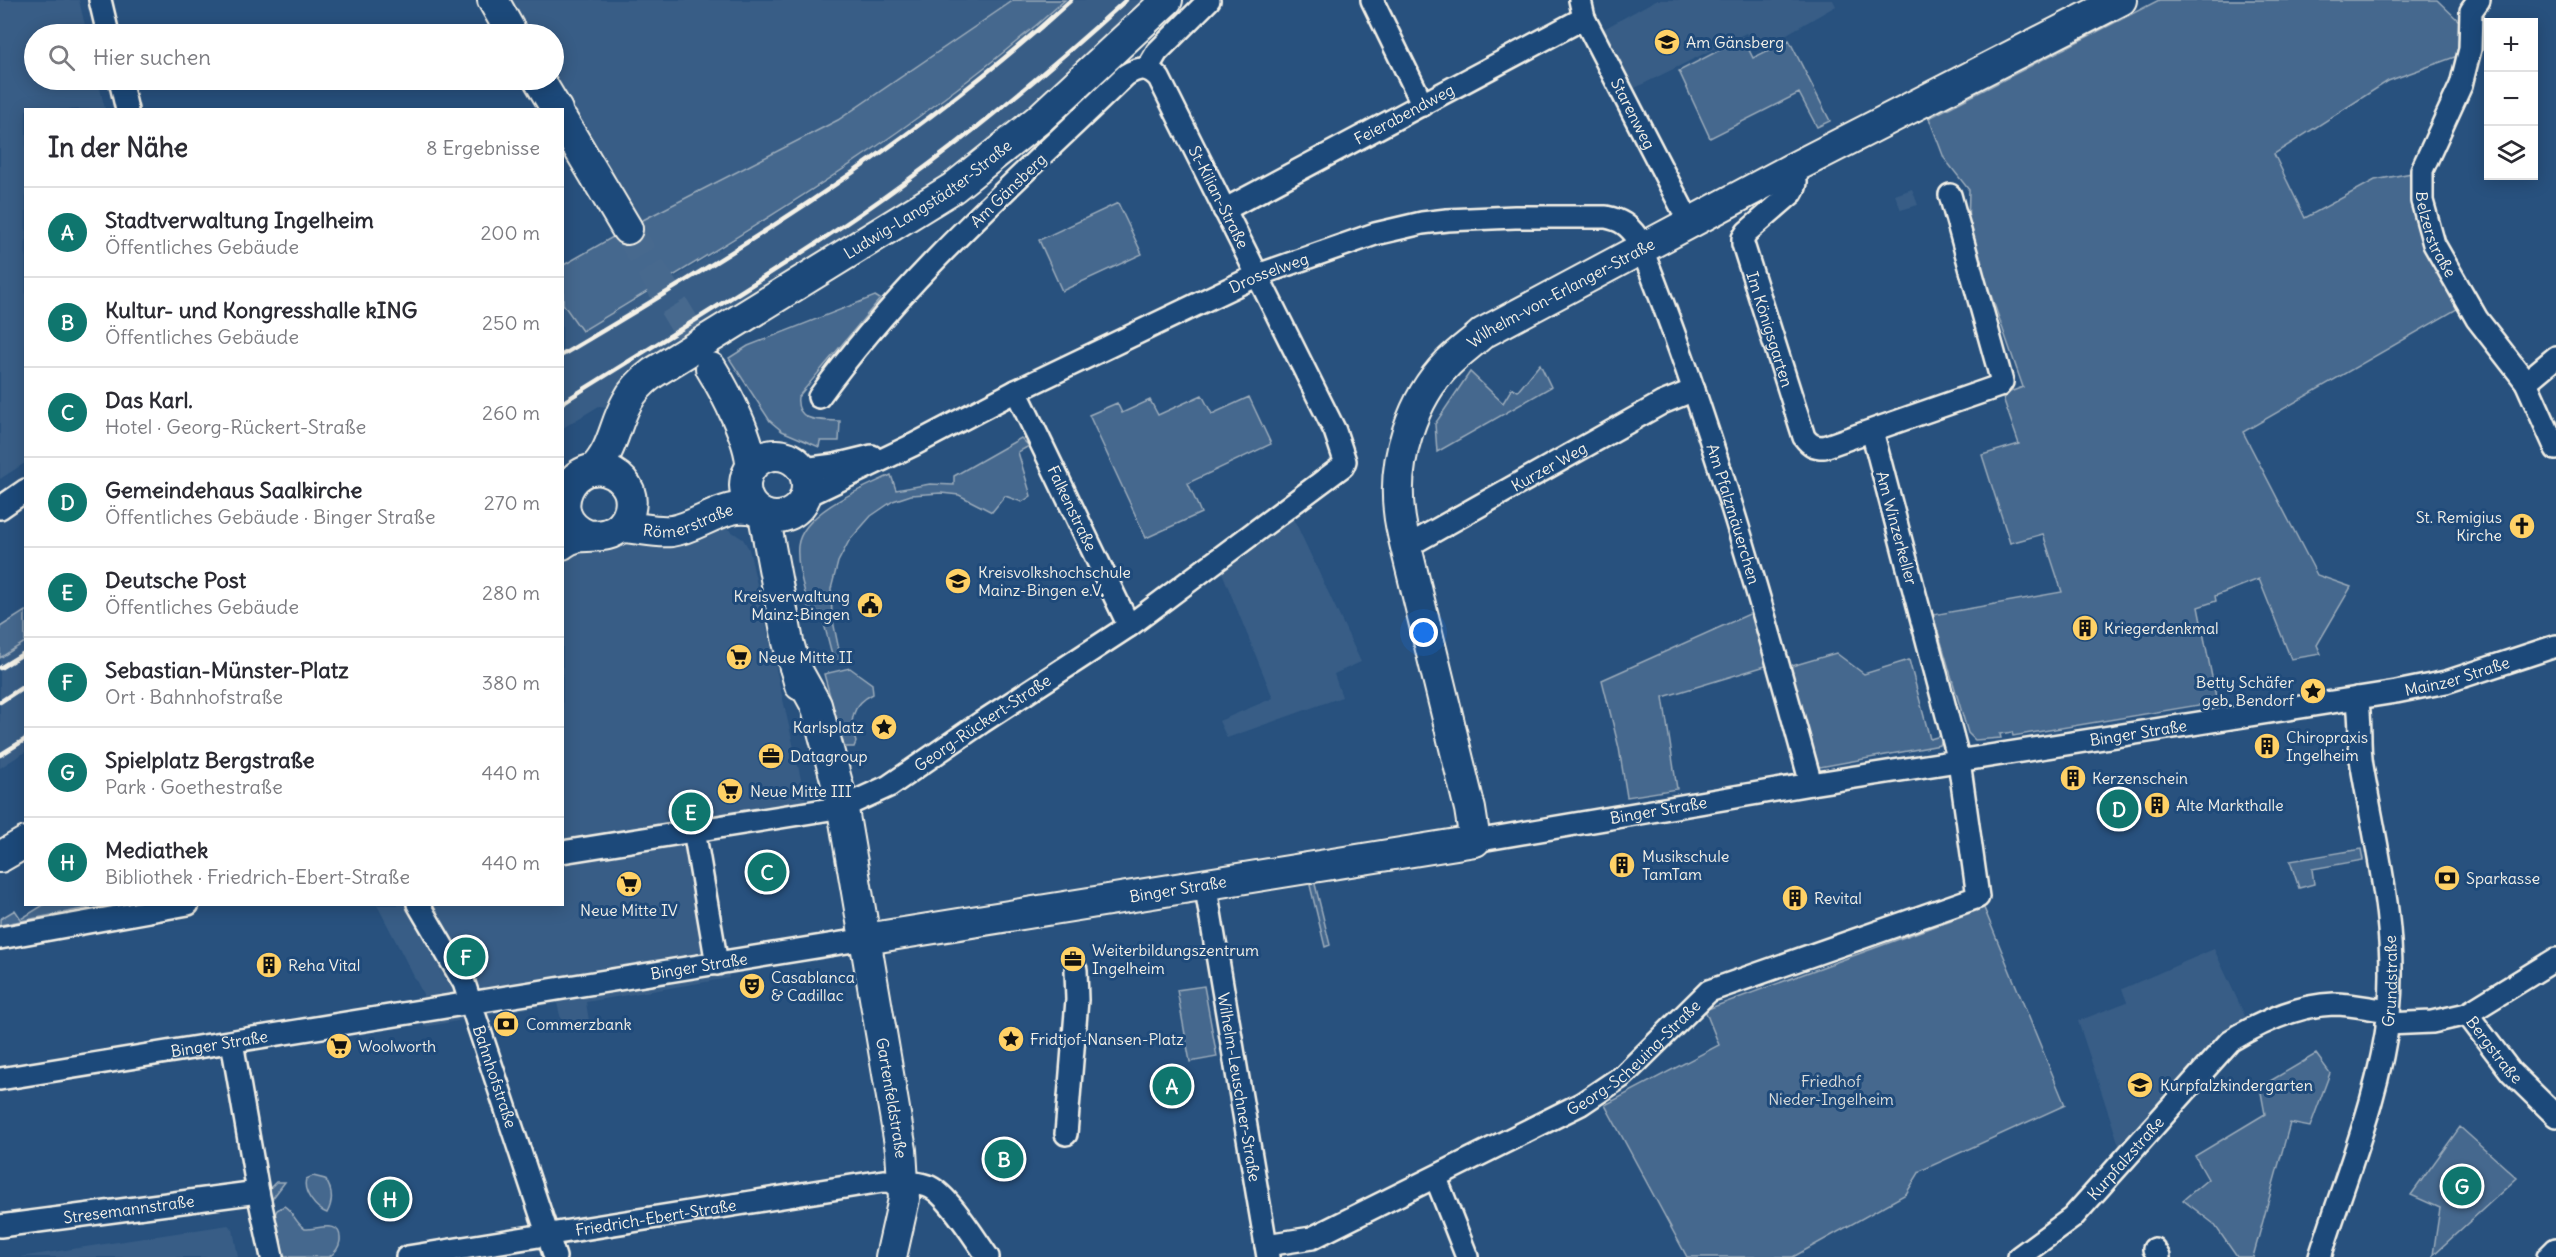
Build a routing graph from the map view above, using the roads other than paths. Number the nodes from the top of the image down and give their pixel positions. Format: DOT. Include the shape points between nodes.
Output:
graph roads {
  1 [pos="100,0"];
  2 [pos="493,0"];
  3 [pos="1167,0"];
  4 [pos="1209,0"];
  5 [pos="1372,0"];
  6 [pos="2121,0"];
  7 [pos="2469,4"];
  8 [pos="1582,9"];
  9 [pos="106,24"];
  10 [pos="506,24"];
  11 [pos="1147,69"];
  12 [pos="122,90"];
  13 [pos="545,90"];
  14 [pos="1423,105"];
  15 [pos="127,108"];
  16 [pos="555,108"];
  17 [pos="564,123"];
  18 [pos="1791,169"];
  19 [pos="1950,195"];
  20 [pos="1224,210"];
  21 [pos="1693,223"];
  22 [pos="627,229"];
  23 [pos="1642,248"];
  24 [pos="1258,275"];
  25 [pos="2556,357"];
  26 [pos="664,366"];
  27 [pos="2526,382"];
  28 [pos="1694,390"];
  29 [pos="1016,391"];
  30 [pos="819,397"];
  31 [pos="1872,431"];
  32 [pos="2556,449"];
  33 [pos="1345,461"];
  34 [pos="592,470"];
  35 [pos="748,474"];
  36 [pos="24,491"];
  37 [pos="628,492"];
  38 [pos="783,493"];
  39 [pos="0,508"];
  40 [pos="564,512"];
  41 [pos="620,527"];
  42 [pos="575,539"];
  43 [pos="1406,547"];
  44 [pos="1129,626"];
  45 [pos="2556,646"];
  46 [pos="2357,698"];
  47 [pos="1959,761"];
  48 [pos="1811,784"];
  49 [pos="843,807"];
  50 [pos="694,830"];
  51 [pos="1475,840"];
  52 [pos="24,843"];
  53 [pos="564,852"];
  54 [pos="0,857"];
  55 [pos="1205,883"];
  56 [pos="177,906"];
  57 [pos="419,906"];
  58 [pos="0,938"];
  59 [pos="866,939"];
  60 [pos="2556,959"];
  61 [pos="717,964"];
  62 [pos="1076,970"];
  63 [pos="470,1003"];
  64 [pos="2467,1014"];
  65 [pos="2388,1018"];
  66 [pos="232,1042"];
  67 [pos="0,1079"];
  68 [pos="2556,1116"];
  69 [pos="1066,1134"];
  70 [pos="1436,1178"];
  71 [pos="904,1183"];
  72 [pos="258,1192"];
  73 [pos="0,1226"];
  74 [pos="546,1233"];
  75 [pos="2556,1249"];
  76 [pos="1267,1251"];
  77 [pos="272,1257"];
  78 [pos="407,1257"];
  79 [pos="555,1257"];
  80 [pos="891,1257"];
  81 [pos="988,1257"];
  82 [pos="1467,1257"];
  83 [pos="2019,1257"];
  84 [pos="2320,1257"];
  85 [pos="2548,1257"];
  1 -- 9 [label="street"];
  2 -- 10 [label="main road"];
  3 -- 26 [label="main road, Ludwig-Langstädter-Straße" via="1038,120 953,188"];
  4 -- 11 [label="street" via="1157,52"];
  5 -- 14 [label="street"];
  6 -- 18 [label="main road, Wilhelm-von-Erlanger-Straße"];
  7 -- 27 [label="street, Belzerstraße" via="2470,49 2461,85 2422,170 2422,201 2434,244 2477,319"];
  8 -- 14 [label="street, Feierabendweg"];
  8 -- 21 [label="street, Starenweg"];
  11 -- 20 [label="street, St-Kilian-Straße" via="1159,78"];
  11 -- 30 [label="street, Am Gänsberg" via="1126,75 916,279 852,351"];
  12 -- 15 [label="street"];
  13 -- 16 [label="main road"];
  14 -- 20 [label="street, Feierabendweg"];
  17 -- 22 [label="main road"];
  18 -- 21 [label="main road, Wilhelm-von-Erlanger-Straße"];
  18 -- 31 [label="street, Im Königsgarten" via="1797,186 1747,232 1743,244 1804,437 1810,444 1824,447"];
  19 -- 31 [label="street" via="2002,382"];
  20 -- 24 [label="street, St-Kilian-Straße"];
  21 -- 23 [label="main road, Wilhelm-von-Erlanger-Straße"];
  23 -- 24 [label="street, Drosselweg" via="1630,227 1606,217 1447,220 1375,234"];
  23 -- 28 [label="street, Am Pfalzmäuerchen"];
  23 -- 43 [label="main road, Wilhelm-von-Erlanger-Straße" via="1483,333 1432,382 1407,435 1399,473 1399,510"];
  24 -- 29 [label="street, Drosselweg"];
  24 -- 33 [label="street, St-Kilian-Straße" via="1335,431"];
  25 -- 27 [label="street"];
  26 -- 34 [label="main road, Ludwig-Langstädter-Straße" via="633,391 609,449"];
  26 -- 37 [label="main road, Ludwig-Langstädter-Straße" via="649,383 640,402 624,455"];
  27 -- 32 [label="street, Belzerstraße"];
  28 -- 43 [label="street, Kurzer Weg" via="1662,403"];
  28 -- 48 [label="street, Am Pfalzmäuerchen" via="1770,631"];
  29 -- 38 [label="street, Drosselweg" via="913,445"];
  29 -- 44 [label="street, Falkenstraße"];
  31 -- 47 [label="street, Am Winzerkeller"];
  33 -- 44 [label="street, Georg-Rückert-Straße"];
  34 -- 37 [label="main road, Römerstraße" via="609,472"];
  34 -- 40 [label="main road, Römerstraße" via="570,484"];
  35 -- 37 [label="main road, Römerstraße" via="729,491 667,514 647,512"];
  35 -- 38 [label="main road" via="747,496"];
  35 -- 38 [label="main road, Römerstraße" via="762,458"];
  35 -- 38 [label="main road" via="752,457 748,443 716,376 761,436"];
  36 -- 39 [label="street"];
  37 -- 41 [label="main road, Römerstraße" via="629,514"];
  38 -- 41 [label="main road, Römerstraße" via="672,531"];
  38 -- 49 [label="main road, Gartenfeldstraße" via="778,591 795,667 816,705"];
  40 -- 42 [label="main road, Römerstraße"];
  41 -- 42 [label="main road, Römerstraße" via="602,536"];
  43 -- 51 [label="main road, Wilhelm-von-Erlanger-Straße"];
  44 -- 49 [label="street, Georg-Rückert-Straße" via="889,786"];
  45 -- 46 [label="street, Mainzer Straße" via="2446,682"];
  46 -- 47 [label="street, Binger Straße"];
  46 -- 65 [label="street, Grundstraße" via="2361,762 2390,947"];
  47 -- 48 [label="street, Binger Straße"];
  47 -- 70 [label="street, Georg-Scheuing-Straße" via="1978,897 1709,991 1624,1075 1581,1104"];
  48 -- 51 [label="street, Binger Straße"];
  49 -- 50 [label="street, Georg-Rückert-Straße"];
  49 -- 59 [label="main road, Gartenfeldstraße"];
  50 -- 53 [label="street, Georg-Rückert-Straße"];
  50 -- 61 [label="street"];
  51 -- 55 [label="main road, Binger Straße"];
  52 -- 54 [label="main road"];
  55 -- 59 [label="main road, Binger Straße"];
  55 -- 76 [label="street, Wilhelm-Leuschner-Straße"];
  56 -- 58 [label="street"];
  57 -- 63 [label="street, Bahnhofstraße" via="464,982"];
  59 -- 61 [label="street, Binger Straße"];
  59 -- 71 [label="main road, Gartenfeldstraße"];
  60 -- 64 [label="street"];
  61 -- 63 [label="street, Binger Straße"];
  62 -- 69 [label="street"];
  63 -- 66 [label="street, Binger Straße"];
  63 -- 74 [label="street, Bahnhofstraße"];
  64 -- 65 [label="street, Bergstraße" via="2432,1022"];
  64 -- 68 [label="street, Bergstraße" via="2511,1072"];
  65 -- 83 [label="street, Kurpfalzstraße" via="2335,1004 2313,1007 2259,1023 2230,1041 2072,1218"];
  65 -- 84 [label="street, Grundstraße" via="2360,1134"];
  66 -- 67 [label="street, Binger Straße"];
  66 -- 72 [label="street"];
  70 -- 76 [label="street, Georg-Scheuing-Straße" via="1312,1238"];
  70 -- 82 [label="street"];
  71 -- 74 [label="street, Friedrich-Ebert-Straße" via="868,1181"];
  71 -- 80 [label="main road, Gartenfeldstraße"];
  71 -- 81 [label="street, Friedrich-Ebert-Straße" via="929,1187 939,1193"];
  72 -- 73 [label="street, Stresemannstraße"];
  72 -- 77 [label="street"];
  74 -- 78 [label="street, Friedrich-Ebert-Straße"];
  74 -- 79 [label="street, Bahnhofstraße"];
  75 -- 85 [label="street"];
}
